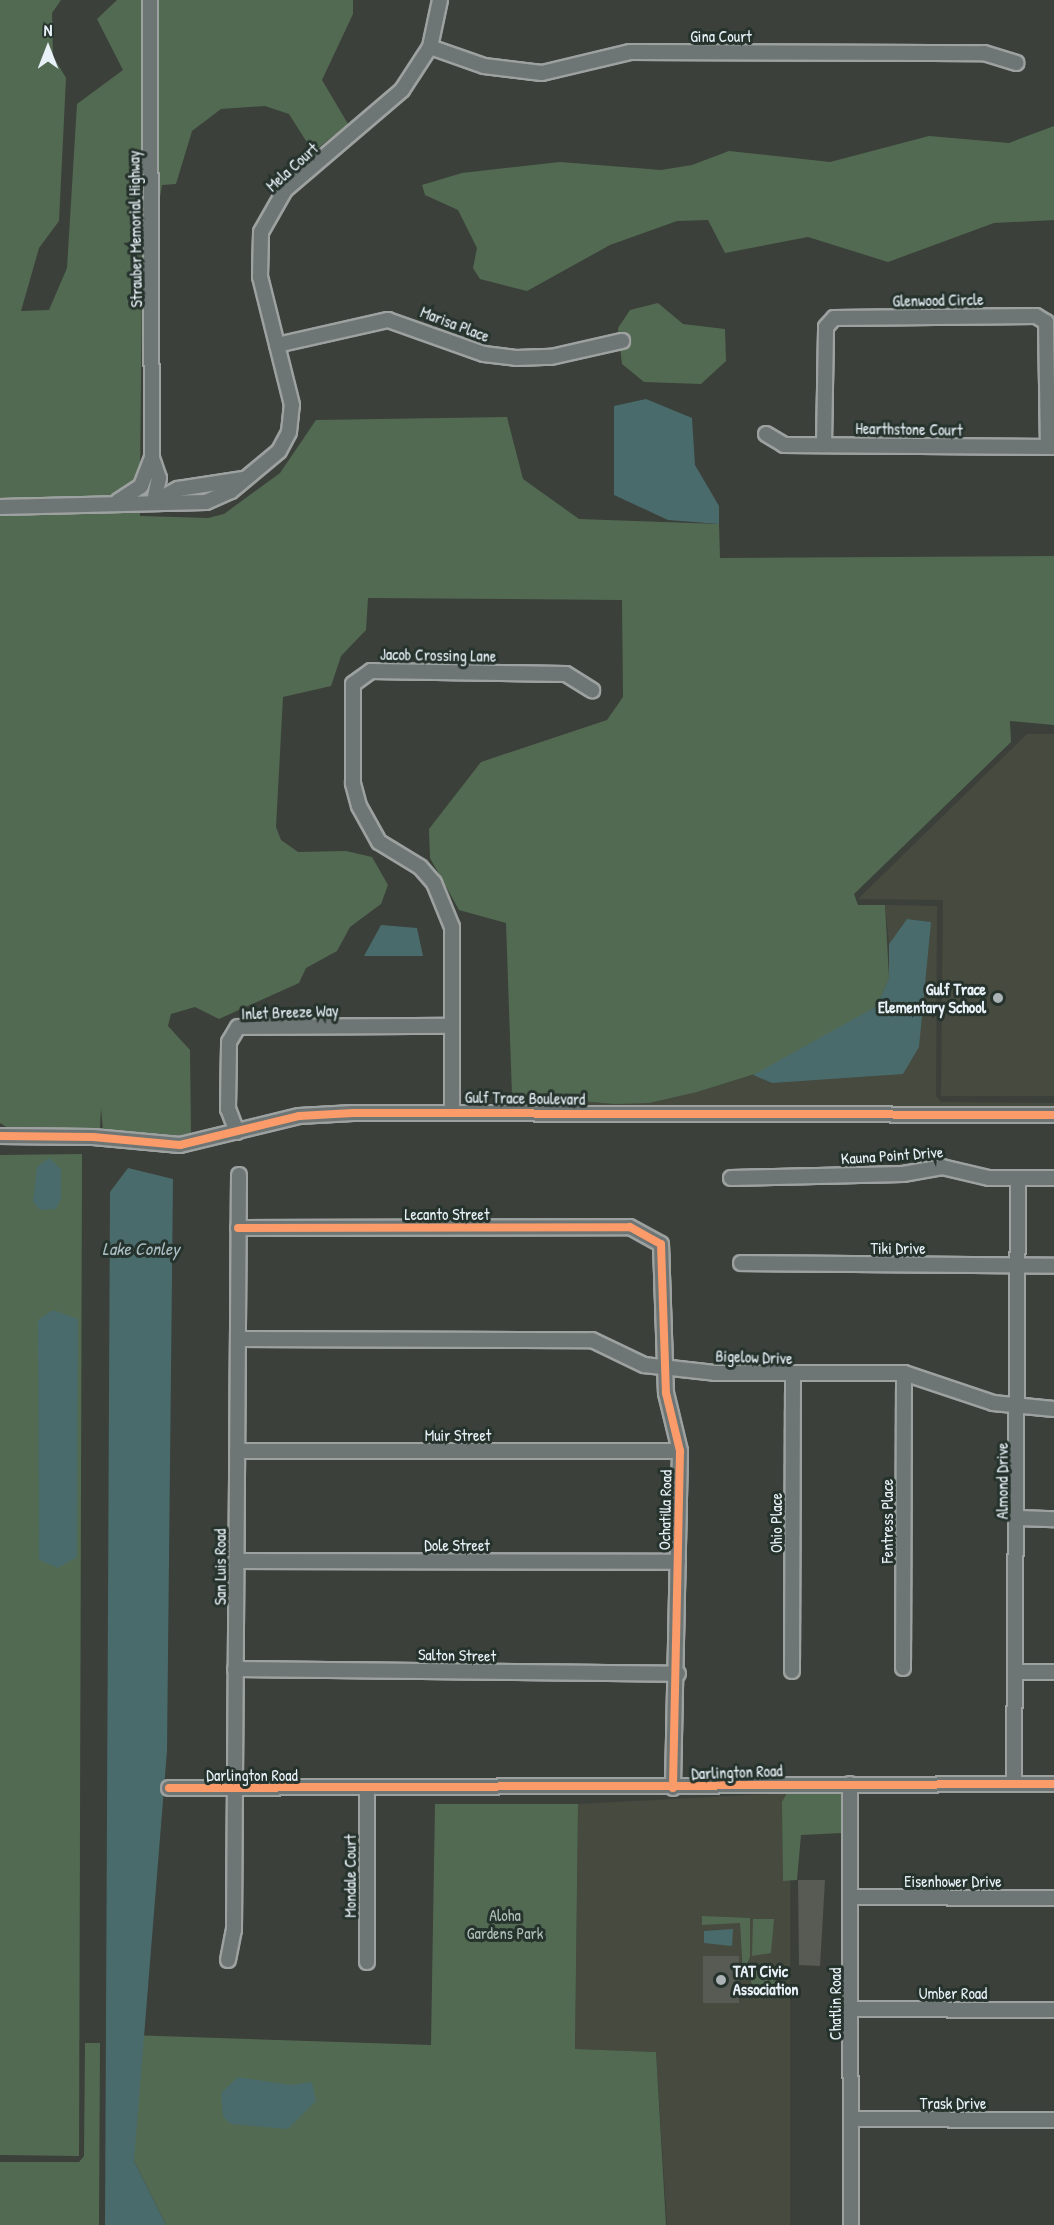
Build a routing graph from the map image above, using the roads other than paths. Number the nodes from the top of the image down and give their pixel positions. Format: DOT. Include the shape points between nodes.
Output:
graph roads {
  1 [pos="150,0"];
  2 [pos="440,0"];
  3 [pos="430,47"];
  4 [pos="1017,63"];
  5 [pos="622,341"];
  6 [pos="277,345"];
  7 [pos="766,434"];
  8 [pos="824,445"];
  9 [pos="1051,447"];
  10 [pos="152,458"];
  11 [pos="159,478"];
  12 [pos="243,479"];
  13 [pos="178,489"];
  14 [pos="154,502"];
  15 [pos="105,505"];
  16 [pos="0,507"];
  17 [pos="592,690"];
  18 [pos="451,1026"];
  19 [pos="452,1111"];
  20 [pos="1054,1115"];
  21 [pos="237,1132"];
  22 [pos="0,1136"];
  23 [pos="239,1175"];
  24 [pos="731,1178"];
  25 [pos="1018,1178"];
  26 [pos="1054,1178"];
  27 [pos="238,1228"];
  28 [pos="654,1237"];
  29 [pos="741,1263"];
  30 [pos="1018,1266"];
  31 [pos="1054,1266"];
  32 [pos="238,1339"];
  33 [pos="665,1364"];
  34 [pos="904,1373"];
  35 [pos="793,1375"];
  36 [pos="1019,1408"];
  37 [pos="1054,1409"];
  38 [pos="237,1451"];
  39 [pos="680,1451"];
  40 [pos="1018,1518"];
  41 [pos="1054,1519"];
  42 [pos="236,1561"];
  43 [pos="678,1562"];
  44 [pos="903,1668"];
  45 [pos="236,1669"];
  46 [pos="792,1671"];
  47 [pos="1017,1672"];
  48 [pos="1054,1672"];
  49 [pos="678,1674"];
  50 [pos="850,1784"];
  51 [pos="1014,1784"];
  52 [pos="1054,1784"];
  53 [pos="169,1788"];
  54 [pos="234,1788"];
  55 [pos="673,1788"];
  56 [pos="367,1789"];
  57 [pos="851,1897"];
  58 [pos="1054,1898"];
  59 [pos="228,1960"];
  60 [pos="367,1962"];
  61 [pos="851,2009"];
  62 [pos="1054,2010"];
  63 [pos="852,2119"];
  64 [pos="1054,2120"];
  65 [pos="851,2225"];
  1 -- 10 [label="street, Strauber Memorial Highway"];
  2 -- 3 [label="street, Mela Court"];
  3 -- 4 [label="street, Gina Court" via="484,66 542,73 630,52 984,53"];
  3 -- 6 [label="street, Mela Court" via="378,116 285,190 268,214 258,259"];
  5 -- 6 [label="street, Marisa Place" via="551,357 516,358 484,354 388,320"];
  6 -- 12 [label="street, Mela Court" via="292,405 289,432 273,458"];
  7 -- 8 [label="street, Hearthstone Court" via="784,445"];
  8 -- 9 [label="street, Hearthstone Court"];
  8 -- 9 [label="street, Glenwood Circle" via="826,327 834,318 1036,316 1046,322"];
  10 -- 11 [label="street, Strauber Memorial Highway"];
  10 -- 15 [label="street, Strauber Memorial Highway" via="136,492"];
  11 -- 13 [label="street"];
  11 -- 14 [label="street"];
  12 -- 13 [label="street, Mela Court"];
  12 -- 14 [label="street, Mela Court" via="206,502"];
  13 -- 14 [label="street, Mela Court"];
  14 -- 15 [label="street, Strauber Memorial Highway"];
  15 -- 16 [label="street, Strauber Memorial Highway"];
  17 -- 18 [label="street, Jacob Crossing Lane" via="566,674 372,671 353,684 358,806 379,842 420,867 434,883 446,910 452,927"];
  18 -- 19 [label="street, Jacob Crossing Lane"];
  18 -- 21 [label="street, Inlet Breeze Way" via="238,1027 229,1042 228,1109"];
  19 -- 20 [label="street, Gulf Trace Boulevard"];
  19 -- 21 [label="street, Gulf Trace Boulevard" via="326,1114"];
  21 -- 22 [label="street, Gulf Trace Boulevard" via="180,1145 93,1137"];
  23 -- 27 [label="street, San Luis Road"];
  24 -- 25 [label="street, Kauna Point Drive" via="903,1174 942,1167"];
  25 -- 26 [label="street, Kauna Point Drive"];
  25 -- 30 [label="street, Almond Drive"];
  27 -- 28 [label="street, Lecanto Street" via="630,1227"];
  27 -- 32 [label="street, San Luis Road"];
  28 -- 33 [label="street, Ochatilla Road" via="666,1255"];
  29 -- 30 [label="street, Tiki Drive"];
  30 -- 31 [label="street, Tiki Drive"];
  30 -- 36 [label="street, Almond Drive"];
  32 -- 33 [label="street, Bigelow Drive" via="577,1339 592,1340 628,1360"];
  32 -- 38 [label="street, San Luis Road"];
  33 -- 35 [label="street, Bigelow Drive" via="715,1373"];
  33 -- 39 [label="street, Ochatilla Road"];
  34 -- 35 [label="street, Bigelow Drive"];
  34 -- 36 [label="street, Bigelow Drive"];
  34 -- 44 [label="street, Fentress Place"];
  35 -- 46 [label="street, Ohio Place"];
  36 -- 37 [label="street, Bigelow Drive"];
  36 -- 40 [label="street, Almond Drive"];
  38 -- 39 [label="street, Muir Street"];
  38 -- 42 [label="street, San Luis Road"];
  39 -- 43 [label="street, Ochatilla Road"];
  40 -- 41 [label="street"];
  40 -- 47 [label="street, Almond Drive"];
  42 -- 43 [label="street, Dole Street"];
  42 -- 45 [label="street, San Luis Road"];
  43 -- 49 [label="street, Ochatilla Road"];
  45 -- 49 [label="street, Salton Street"];
  45 -- 54 [label="street, San Luis Road"];
  47 -- 48 [label="street"];
  47 -- 51 [label="street, Almond Drive"];
  49 -- 55 [label="street, Ochatilla Road"];
  50 -- 51 [label="street, Darlington Road"];
  50 -- 55 [label="street, Darlington Road"];
  50 -- 57 [label="street, Chatlin Road"];
  51 -- 52 [label="street, Darlington Road"];
  53 -- 54 [label="street, Darlington Road"];
  54 -- 56 [label="street, Darlington Road"];
  54 -- 59 [label="street, San Luis Road" via="234,1930"];
  55 -- 56 [label="street, Darlington Road"];
  56 -- 60 [label="street, Mondale Court"];
  57 -- 58 [label="street, Eisenhower Drive"];
  57 -- 61 [label="street, Chatlin Road"];
  61 -- 62 [label="street, Umber Road"];
  61 -- 63 [label="street, Chatlin Road"];
  63 -- 64 [label="street, Trask Drive"];
  63 -- 65 [label="street, Chatlin Road"];
}
